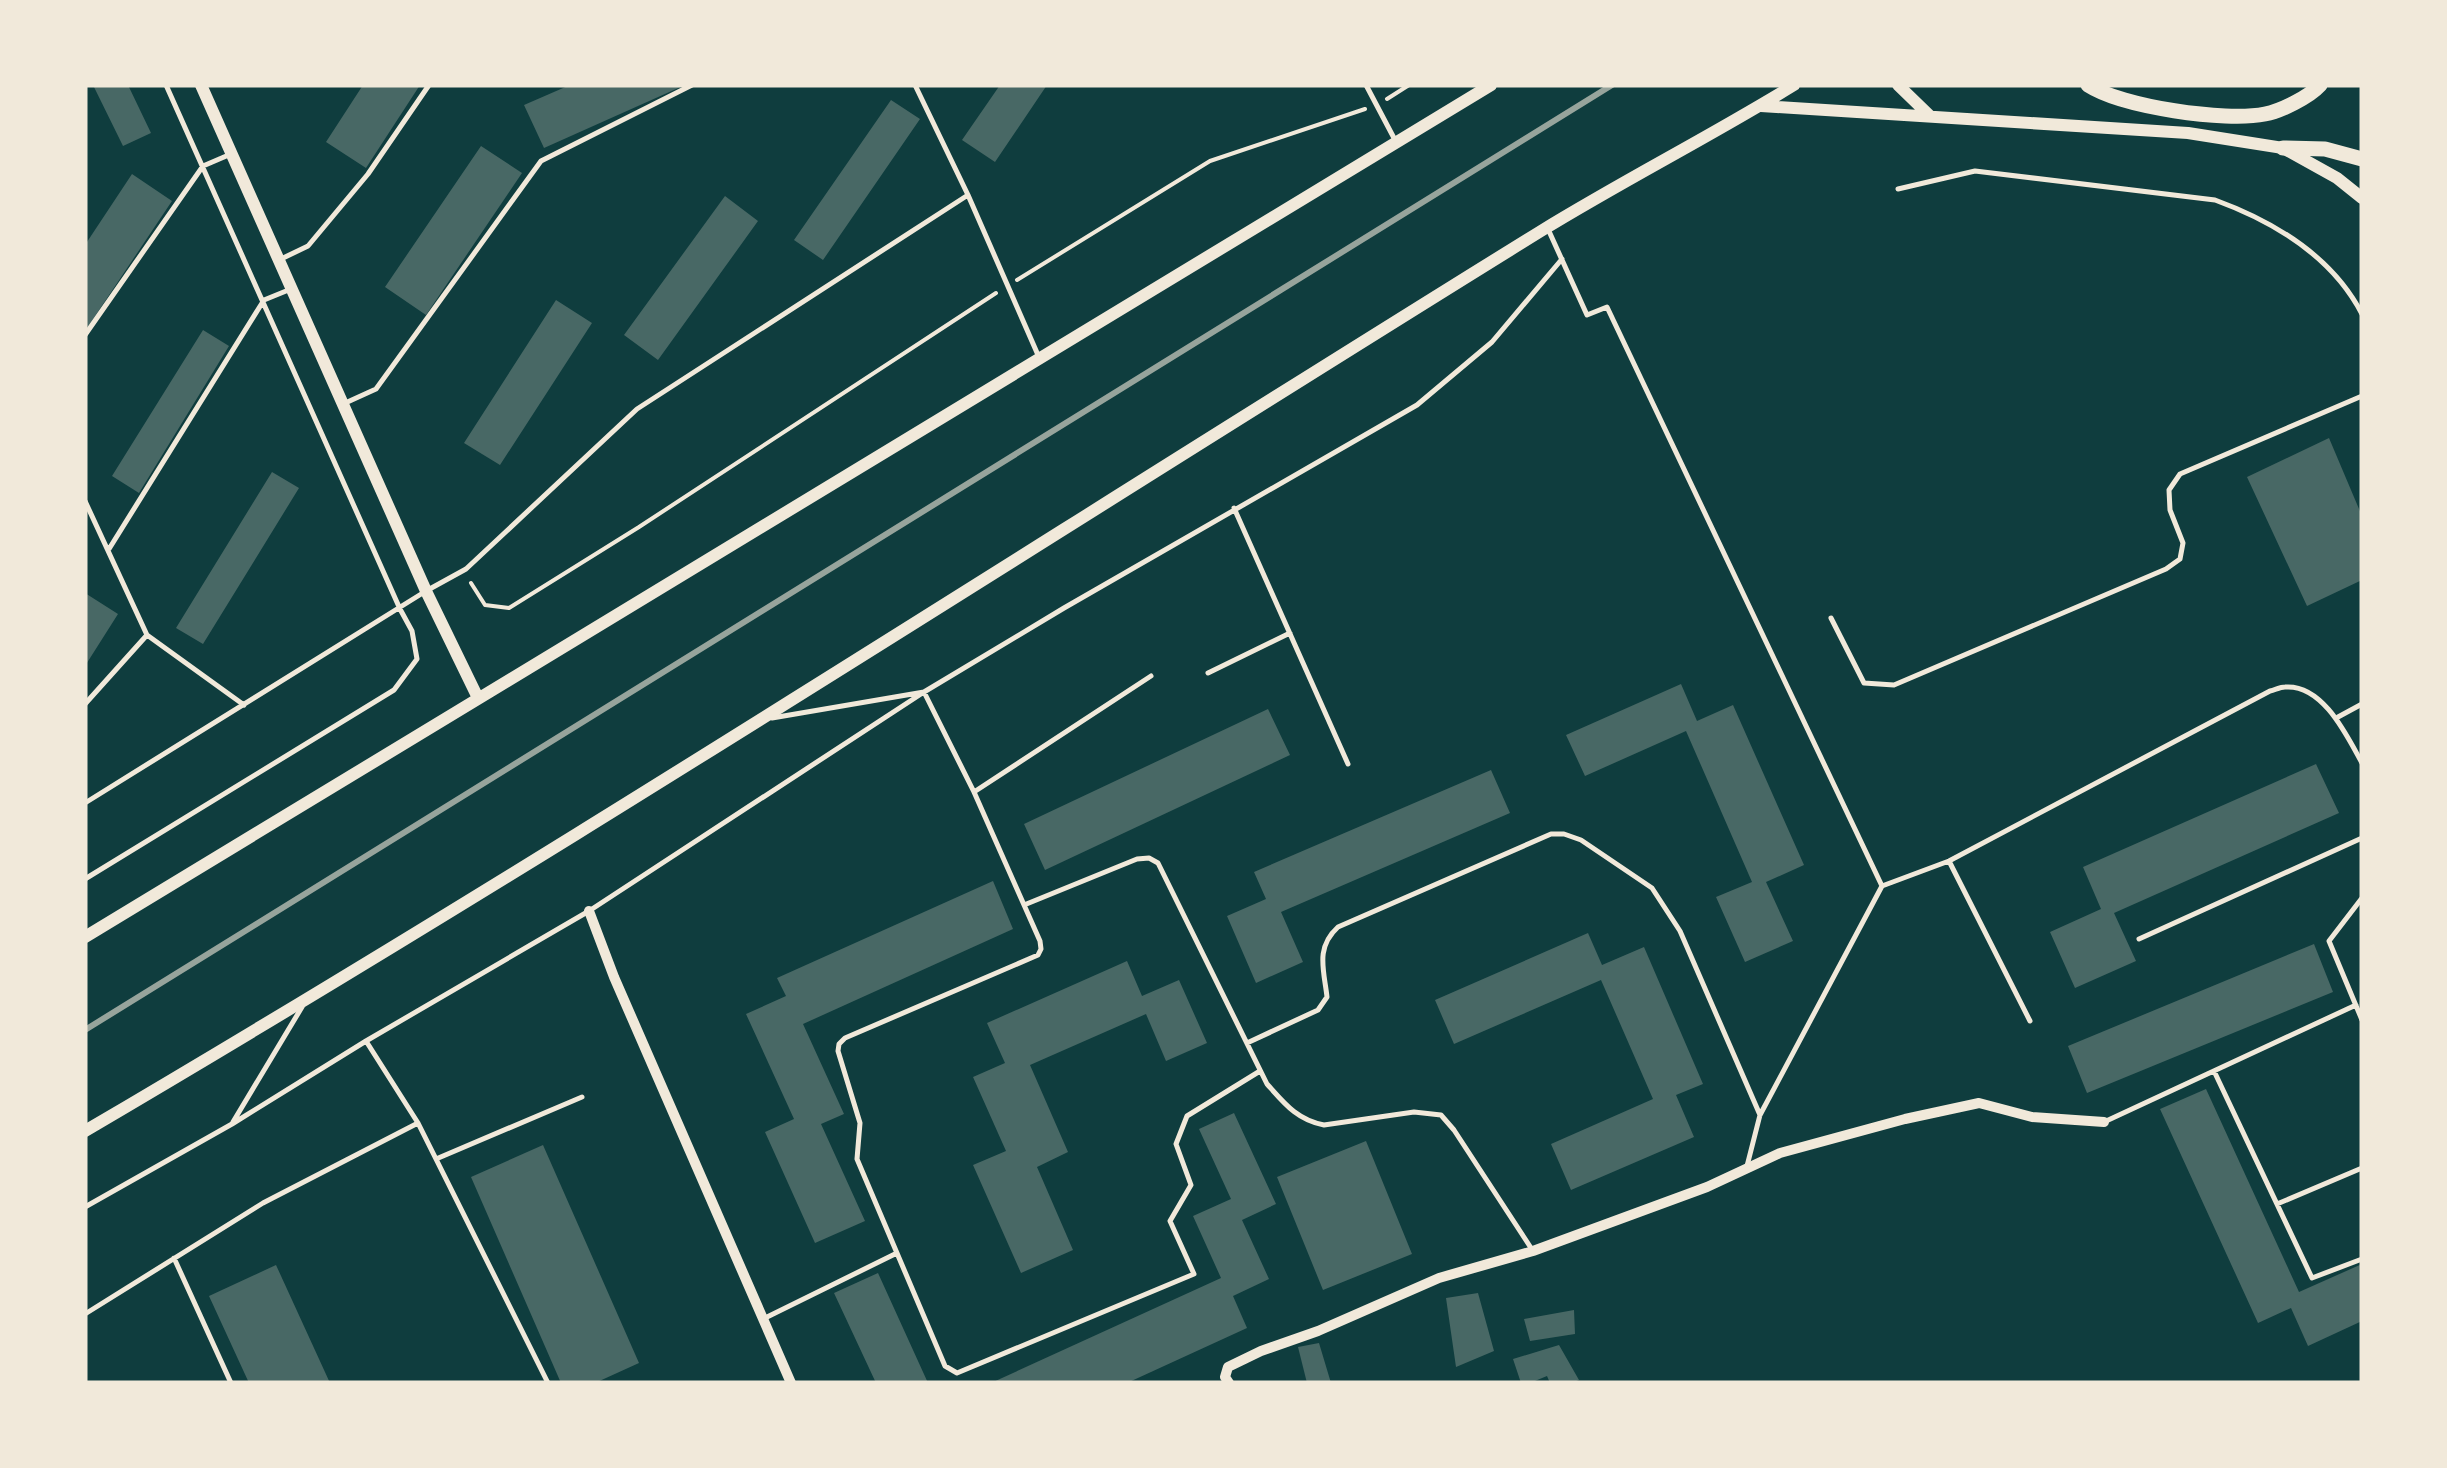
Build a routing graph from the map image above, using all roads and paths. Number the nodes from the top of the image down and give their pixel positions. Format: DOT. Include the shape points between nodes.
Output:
graph roads {
  1 [pos="166,85"];
  2 [pos="201,85"];
  3 [pos="430,85"];
  4 [pos="692,85"];
  5 [pos="914,85"];
  6 [pos="1366,85"];
  7 [pos="1408,85"];
  8 [pos="1491,85"];
  9 [pos="1794,85"];
  10 [pos="1898,85"];
  11 [pos="2088,85"];
  12 [pos="2320,85"];
  13 [pos="1376,106"];
  14 [pos="1760,106"];
  15 [pos="1930,116"];
  16 [pos="1396,142"];
  17 [pos="2282,148"];
  18 [pos="231,154"];
  19 [pos="2362,159"];
  20 [pos="203,166"];
  21 [pos="1898,189"];
  22 [pos="968,195"];
  23 [pos="2362,198"];
  24 [pos="1547,227"];
  25 [pos="1562,259"];
  26 [pos="278,260"];
  27 [pos="1009,285"];
  28 [pos="291,288"];
  29 [pos="264,300"];
  30 [pos="2362,314"];
  31 [pos="85,335"];
  32 [pos="1039,358"];
  33 [pos="2362,396"];
  34 [pos="343,404"];
  35 [pos="85,501"];
  36 [pos="1234,508"];
  37 [pos="109,549"];
  38 [pos="466,569"];
  39 [pos="426,591"];
  40 [pos="400,610"];
  41 [pos="1831,618"];
  42 [pos="1290,633"];
  43 [pos="147,635"];
  44 [pos="1208,672"];
  45 [pos="1151,676"];
  46 [pos="924,692"];
  47 [pos="478,698"];
  48 [pos="85,704"];
  49 [pos="2362,704"];
  50 [pos="244,705"];
  51 [pos="2337,718"];
  52 [pos="758,720"];
  53 [pos="1348,764"];
  54 [pos="2362,764"];
  55 [pos="974,792"];
  56 [pos="85,803"];
  57 [pos="2362,838"];
  58 [pos="1949,861"];
  59 [pos="85,879"];
  60 [pos="1882,886"];
  61 [pos="2362,898"];
  62 [pos="1024,905"];
  63 [pos="589,912"];
  64 [pos="85,937"];
  65 [pos="2139,939"];
  66 [pos="306,1002"];
  67 [pos="2356,1005"];
  68 [pos="2362,1020"];
  69 [pos="2030,1021"];
  70 [pos="366,1041"];
  71 [pos="1247,1043"];
  72 [pos="1260,1071"];
  73 [pos="2214,1071"];
  74 [pos="582,1098"];
  75 [pos="1760,1115"];
  76 [pos="418,1122"];
  77 [pos="2104,1122"];
  78 [pos="232,1124"];
  79 [pos="85,1131"];
  80 [pos="436,1160"];
  81 [pos="2362,1168"];
  82 [pos="1746,1170"];
  83 [pos="2276,1204"];
  84 [pos="85,1207"];
  85 [pos="1532,1250"];
  86 [pos="898,1253"];
  87 [pos="174,1258"];
  88 [pos="2362,1258"];
  89 [pos="85,1314"];
  90 [pos="763,1319"];
  91 [pos="231,1383"];
  92 [pos="548,1383"];
  93 [pos="790,1383"];
  94 [pos="1230,1383"];
  1 -- 20 [label="lane"];
  2 -- 18 [label="street"];
  3 -- 26 [label="lane" via="308,246"];
  4 -- 34 [label="lane" via="541,162 376,389"];
  5 -- 22 [label="lane"];
  6 -- 13 [label="lane"];
  7 -- 13 [label="path"];
  8 -- 16 [label="street"];
  9 -- 14 [label="street"];
  10 -- 15 [label="street"];
  11 -- 12 [label="main road" via="2127,103 2214,115 2266,114"];
  13 -- 16 [label="lane"];
  13 -- 27 [label="path" via="1210,162"];
  14 -- 15 [label="street"];
  14 -- 24 [label="street"];
  15 -- 17 [label="street" via="2188,133"];
  16 -- 32 [label="street"];
  17 -- 19 [label="main road"];
  17 -- 23 [label="street"];
  18 -- 20 [label="lane"];
  18 -- 26 [label="street"];
  20 -- 29 [label="lane"];
  20 -- 31 [label="lane"];
  21 -- 30 [label="lane" via="1975,171 2215,200 2252,214 2312,252 2350,291"];
  22 -- 27 [label="lane"];
  22 -- 38 [label="lane" via="637,410"];
  24 -- 25 [label="lane"];
  24 -- 52 [label="street"];
  25 -- 36 [label="lane" via="1492,342 1418,405"];
  25 -- 60 [label="lane" via="1587,315 1608,307"];
  26 -- 28 [label="street"];
  27 -- 32 [label="lane"];
  27 -- 38 [label="path" via="509,608 484,606"];
  28 -- 29 [label="lane"];
  28 -- 34 [label="street"];
  29 -- 37 [label="lane"];
  29 -- 40 [label="lane"];
  32 -- 47 [label="street"];
  33 -- 41 [label="lane" via="2180,474 2169,490 2183,542 2180,559 2166,569 1894,685 1864,683"];
  34 -- 39 [label="street"];
  35 -- 37 [label="lane"];
  36 -- 42 [label="lane"];
  36 -- 46 [label="lane"];
  37 -- 43 [label="lane"];
  38 -- 39 [label="lane"];
  39 -- 40 [label="lane"];
  39 -- 47 [label="street"];
  40 -- 50 [label="lane"];
  40 -- 59 [label="lane" via="417,659 394,690"];
  42 -- 44 [label="lane"];
  42 -- 53 [label="lane"];
  43 -- 48 [label="lane"];
  43 -- 50 [label="lane"];
  45 -- 55 [label="lane"];
  46 -- 52 [label="lane"];
  46 -- 55 [label="lane"];
  46 -- 63 [label="lane"];
  47 -- 64 [label="street"];
  49 -- 51 [label="lane"];
  50 -- 56 [label="lane"];
  51 -- 54 [label="lane"];
  51 -- 58 [label="lane" via="2305,690 2270,691"];
  52 -- 66 [label="street"];
  55 -- 62 [label="lane"];
  57 -- 65 [label="lane"];
  58 -- 60 [label="lane"];
  58 -- 69 [label="lane"];
  60 -- 75 [label="lane"];
  61 -- 67 [label="lane" via="2329,941"];
  62 -- 71 [label="lane" via="1137,859 1158,863"];
  62 -- 86 [label="lane" via="1040,941 1038,955 839,1044 860,1123 857,1159"];
  63 -- 70 [label="lane"];
  63 -- 90 [label="street"];
  66 -- 78 [label="lane"];
  66 -- 79 [label="street"];
  67 -- 68 [label="lane"];
  67 -- 73 [label="lane"];
  70 -- 76 [label="lane"];
  70 -- 78 [label="lane"];
  71 -- 72 [label="lane"];
  71 -- 75 [label="lane" via="1318,1010 1327,998 1322,954 1338,927 1564,834 1652,888 1680,931"];
  72 -- 85 [label="lane" via="1309,1122 1441,1115"];
  72 -- 86 [label="lane" via="1187,1116 1176,1144 1191,1185 1170,1221 1194,1274 957,1373 946,1366"];
  73 -- 77 [label="lane"];
  73 -- 83 [label="lane"];
  74 -- 80 [label="lane"];
  75 -- 82 [label="lane"];
  76 -- 80 [label="lane"];
  76 -- 87 [label="lane"];
  77 -- 82 [label="street" via="2032,1117 1979,1103 1780,1154"];
  78 -- 84 [label="lane"];
  80 -- 92 [label="lane"];
  81 -- 83 [label="lane"];
  82 -- 85 [label="street"];
  83 -- 88 [label="lane" via="2312,1278"];
  85 -- 94 [label="street" via="1440,1278 1261,1351 1228,1367"];
  86 -- 90 [label="lane"];
  87 -- 89 [label="lane"];
  87 -- 91 [label="lane"];
  90 -- 93 [label="street"];
}
